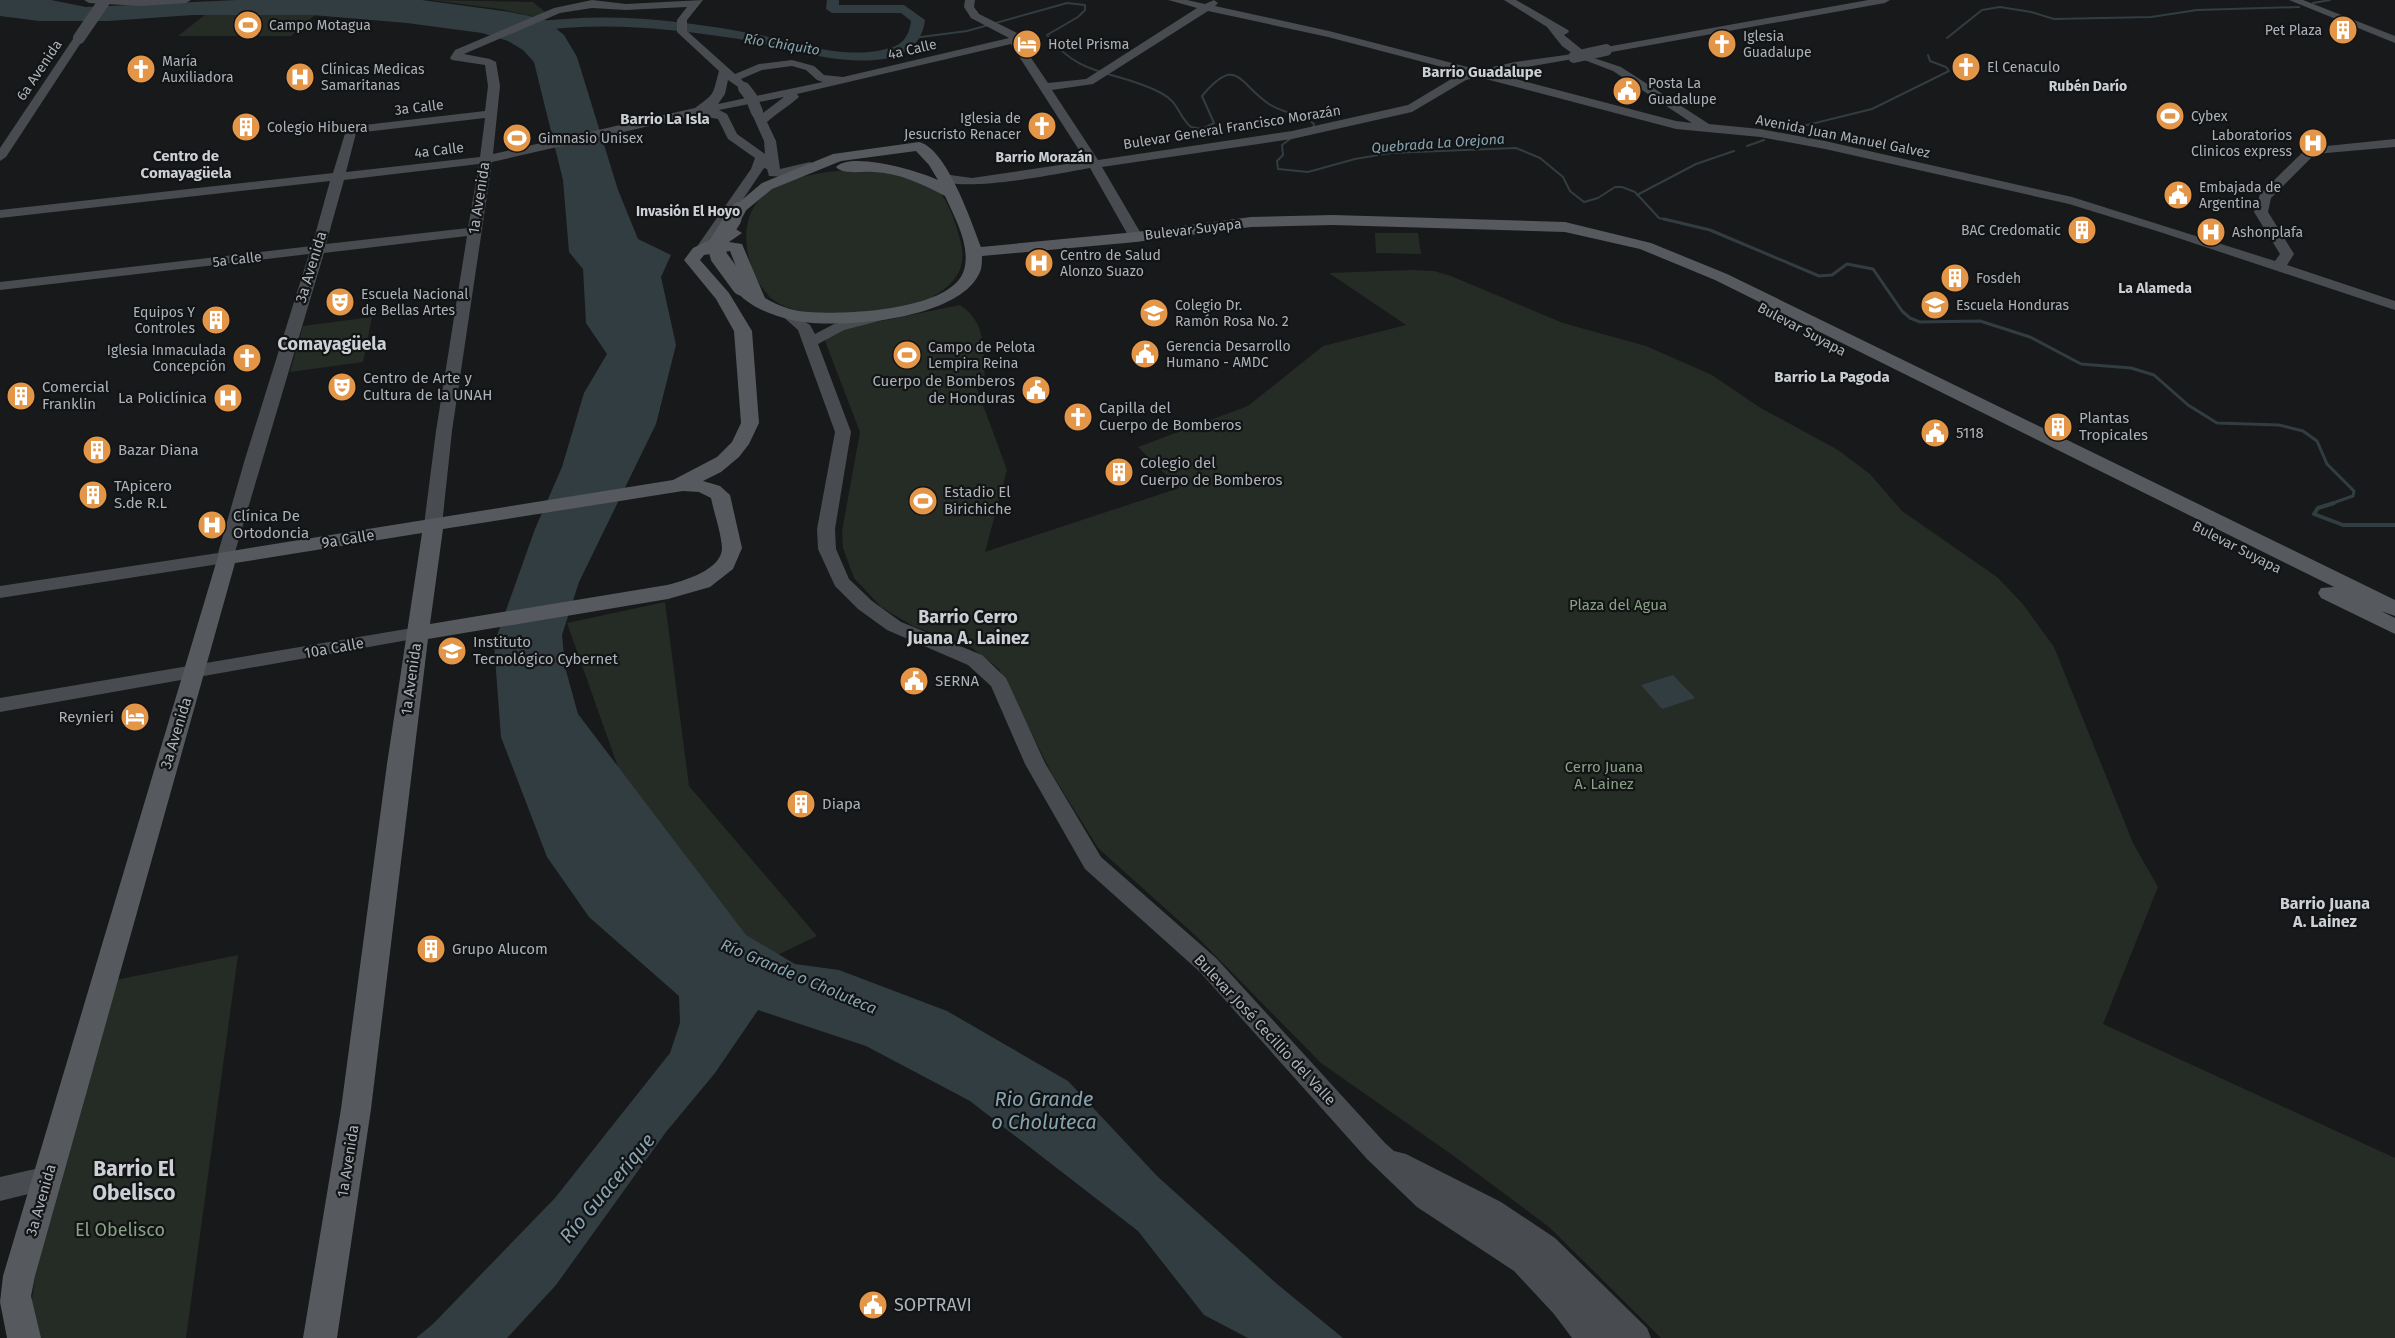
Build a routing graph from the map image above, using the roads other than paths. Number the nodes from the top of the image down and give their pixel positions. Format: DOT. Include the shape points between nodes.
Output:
graph roads {
  1 [pos="89,0"];
  2 [pos="105,0"];
  3 [pos="186,0"];
  4 [pos="970,0"];
  5 [pos="1173,0"];
  6 [pos="1218,0"];
  7 [pos="1509,0"];
  8 [pos="1845,0"];
  9 [pos="1885,0"];
  10 [pos="2294,0"];
  11 [pos="696,2"];
  12 [pos="596,3"];
  13 [pos="542,4"];
  14 [pos="1207,7"];
  15 [pos="558,10"];
  16 [pos="1014,40"];
  17 [pos="2395,40"];
  18 [pos="1601,48"];
  19 [pos="925,61"];
  20 [pos="1484,73"];
  21 [pos="819,77"];
  22 [pos="731,78"];
  23 [pos="844,80"];
  24 [pos="1043,87"];
  25 [pos="805,90"];
  26 [pos="689,113"];
  27 [pos="490,114"];
  28 [pos="760,116"];
  29 [pos="1708,128"];
  30 [pos="351,130"];
  31 [pos="2395,143"];
  32 [pos="488,144"];
  33 [pos="540,148"];
  34 [pos="0,157"];
  35 [pos="838,157"];
  36 [pos="765,159"];
  37 [pos="485,160"];
  38 [pos="1094,164"];
  39 [pos="805,172"];
  40 [pos="337,176"];
  41 [pos="943,178"];
  42 [pos="972,182"];
  43 [pos="950,193"];
  44 [pos="744,204"];
  45 [pos="0,214"];
  46 [pos="1303,222"];
  47 [pos="474,231"];
  48 [pos="1136,237"];
  49 [pos="703,248"];
  50 [pos="318,249"];
  51 [pos="975,252"];
  52 [pos="2279,267"];
  53 [pos="0,286"];
  54 [pos="756,300"];
  55 [pos="2395,306"];
  56 [pos="787,314"];
  57 [pos="882,316"];
  58 [pos="810,342"];
  59 [pos="654,489"];
  60 [pos="720,495"];
  61 [pos="433,525"];
  62 [pos="226,558"];
  63 [pos="0,592"];
  64 [pos="2395,609"];
  65 [pos="2395,627"];
  66 [pos="418,633"];
  67 [pos="194,672"];
  68 [pos="0,705"];
  69 [pos="1376,1151"];
  70 [pos="48,1178"];
  71 [pos="1437,1182"];
  72 [pos="0,1189"];
  73 [pos="24,1338"];
  74 [pos="320,1338"];
  75 [pos="1590,1338"];
  76 [pos="1616,1338"];
  77 [pos="1637,1338"];
  1 -- 3 [label="street"];
  2 -- 34 [label="street, 6a Avenida, bridge"];
  4 -- 16 [label="street" via="970,12 1015,36"];
  5 -- 14 [label="street, Avenida Juan Manuel Galvez"];
  6 -- 14 [label="street"];
  7 -- 29 [label="street" via="1552,27 1566,44 1587,59 1617,69"];
  8 -- 18 [label="street, Bulevar General Francisco Morazán" via="1661,32"];
  9 -- 18 [label="street, Bulevar General Francisco Morazán"];
  10 -- 17 [label="street"];
  11 -- 12 [label="street" via="626,7"];
  11 -- 22 [label="street" via="681,28 684,36"];
  12 -- 15 [label="street"];
  13 -- 15 [label="street"];
  14 -- 20 [label="street, Avenida Juan Manuel Galvez"];
  14 -- 24 [label="street" via="1089,82"];
  15 -- 27 [label="street, 1a Avenida" via="462,51 456,58 492,64"];
  16 -- 19 [label="street, 4a Calle"];
  16 -- 24 [label="street"];
  18 -- 20 [label="street, Bulevar General Francisco Morazán, bridge"];
  19 -- 23 [label="street, 4a Calle"];
  19 -- 28 [label="street" via="797,95"];
  20 -- 29 [label="street, Avenida Juan Manuel Galvez" via="1660,121"];
  20 -- 38 [label="street, Bulevar General Francisco Morazán" via="1452,81 1412,108 1327,128"];
  21 -- 22 [label="street" via="805,65 782,63"];
  21 -- 23 [label="street"];
  21 -- 25 [label="street"];
  22 -- 25 [label="street" via="744,79 756,71 786,67 805,70 810,75"];
  22 -- 26 [label="street" via="716,99"];
  22 -- 28 [label="street, bridge" via="751,97"];
  23 -- 25 [label="street, 4a Calle"];
  24 -- 38 [label="street"];
  25 -- 26 [label="street, 4a Calle"];
  26 -- 33 [label="street, 4a Calle"];
  26 -- 36 [label="street" via="721,115 732,136"];
  27 -- 30 [label="street, 3a Calle"];
  27 -- 32 [label="street, 1a Avenida"];
  28 -- 36 [label="street" via="770,141"];
  29 -- 52 [label="street, Avenida Juan Manuel Galvez" via="1825,145 2072,201"];
  30 -- 40 [label="street, 3a Avenida"];
  31 -- 52 [label="street" via="2312,151 2265,197 2261,212 2287,254"];
  32 -- 33 [label="street" via="502,149"];
  32 -- 37 [label="street, 1a Avenida"];
  33 -- 37 [label="street, 4a Calle"];
  35 -- 36 [label="street" via="779,174"];
  35 -- 39 [label="main road"];
  35 -- 41 [label="main road" via="919,146 933,159"];
  36 -- 44 [label="street"];
  36 -- 49 [label="street"];
  37 -- 40 [label="street, 4a Calle"];
  37 -- 47 [label="street, 1a Avenida"];
  38 -- 42 [label="street, Bulevar General Francisco Morazán"];
  38 -- 48 [label="street"];
  39 -- 43 [label="main road" via="858,166 897,169"];
  39 -- 44 [label="main road" via="767,186"];
  40 -- 45 [label="street, 4a Calle"];
  40 -- 50 [label="street, 3a Avenida"];
  41 -- 42 [label="street, Bulevar General Francisco Morazán"];
  41 -- 43 [label="main road"];
  42 -- 43 [label="street, Bulevar General Francisco Morazán"];
  43 -- 51 [label="main road"];
  44 -- 49 [label="main road" via="735,232"];
  44 -- 54 [label="main road, bridge" via="716,246 719,257 741,287"];
  46 -- 48 [label="main road, Bulevar Suyapa" via="1228,224"];
  46 -- 64 [label="main road, Bulevar Suyapa" via="1565,227 1645,246 1721,277"];
  46 -- 65 [label="main road, Bulevar Suyapa" via="1550,234 1634,250 1721,286 1852,356"];
  47 -- 50 [label="street, 5a Calle"];
  47 -- 61 [label="street, 1a Avenida"];
  48 -- 51 [label="main road, Bulevar Suyapa"];
  49 -- 59 [label="main road" via="695,254 693,263 723,297 743,331 750,423 747,435 720,465 686,481"];
  50 -- 53 [label="street, 5a Calle"];
  50 -- 62 [label="street, 3a Avenida"];
  51 -- 57 [label="main road" via="974,270 962,285 922,306"];
  52 -- 55 [label="street, Avenida Juan Manuel Galvez"];
  54 -- 56 [label="main road"];
  54 -- 60 [label="main road" via="736,247 723,246 705,253 702,260 730,294 751,330 759,412 754,435 722,480"];
  56 -- 57 [label="main road" via="832,320"];
  56 -- 58 [label="street, Bulevar José Cecillio del Valle" via="805,328"];
  57 -- 58 [label="street" via="839,327"];
  58 -- 69 [label="street, Bulevar José Cecillio del Valle" via="843,432 826,529 827,549 841,582 894,626 975,660 999,683 1035,764 1093,863 1208,965"];
  59 -- 60 [label="main road" via="690,485 712,489"];
  59 -- 61 [label="main road, 9a Calle"];
  60 -- 66 [label="main road, 10a Calle" via="731,554 726,564 702,582 668,592"];
  61 -- 62 [label="main road, 9a Calle"];
  61 -- 66 [label="main road, 1a Avenida"];
  62 -- 63 [label="street, 9a Calle"];
  62 -- 67 [label="main road, 3a Avenida"];
  66 -- 67 [label="street, 10a Calle"];
  66 -- 74 [label="main road, 1a Avenida" via="357,1109"];
  67 -- 68 [label="street, 10a Calle"];
  67 -- 70 [label="main road, 3a Avenida"];
  69 -- 71 [label="street, Bulevar José Cecillio del Valle"];
  69 -- 75 [label="street, Bulevar José Cecillio del Valle" via="1426,1198 1524,1262"];
  70 -- 72 [label="street"];
  70 -- 73 [label="main road, 3a Avenida" via="15,1296"];
  71 -- 76 [label="street" via="1536,1260"];
  71 -- 77 [label="street, Bulevar José Cecillio del Valle" via="1545,1247"];
}
